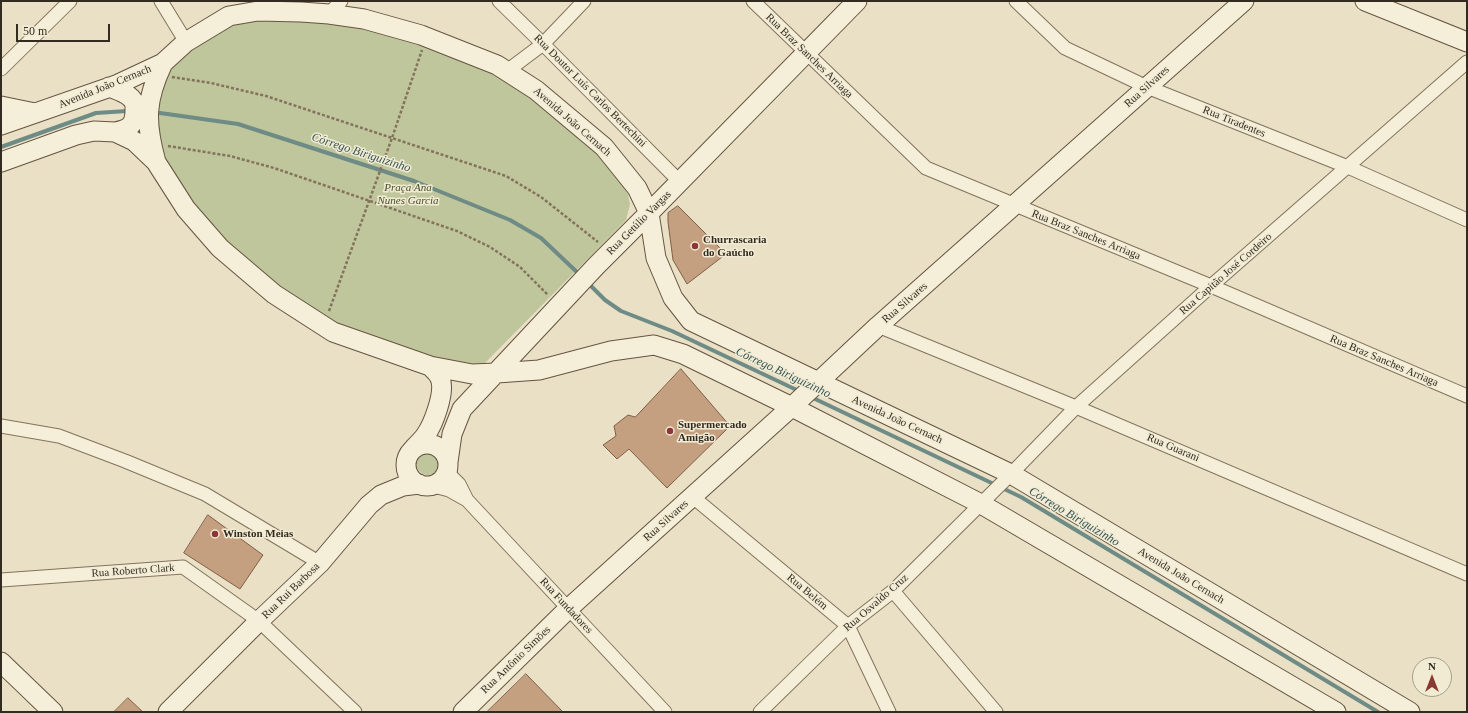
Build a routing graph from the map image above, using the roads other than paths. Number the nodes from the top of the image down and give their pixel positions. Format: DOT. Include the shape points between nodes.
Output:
graph roads {
  1 [pos="70,1"];
  2 [pos="161,1"];
  3 [pos="499,1"];
  4 [pos="584,1"];
  5 [pos="753,1"];
  6 [pos="857,1"];
  7 [pos="1016,1"];
  8 [pos="1244,1"];
  9 [pos="1364,1"];
  10 [pos="335,8"];
  11 [pos="186,42"];
  12 [pos="1467,42"];
  13 [pos="543,44"];
  14 [pos="806,54"];
  15 [pos="1467,62"];
  16 [pos="1,69"];
  17 [pos="166,70"];
  18 [pos="507,71"];
  19 [pos="109,87"];
  20 [pos="1147,87"];
  21 [pos="1,106"];
  22 [pos="37,113"];
  23 [pos="1,125"];
  24 [pos="115,132"];
  25 [pos="159,154"];
  26 [pos="1,162"];
  27 [pos="1348,167"];
  28 [pos="680,182"];
  29 [pos="1014,206"];
  30 [pos="649,214"];
  31 [pos="1467,220"];
  32 [pos="1211,286"];
  33 [pos="878,326"];
  34 [pos="430,366"];
  35 [pos="497,373"];
  36 [pos="805,395"];
  37 [pos="1467,396"];
  38 [pos="1076,407"];
  39 [pos="1,426"];
  40 [pos="414,448"];
  41 [pos="447,467"];
  42 [pos="1008,477"];
  43 [pos="424,485"];
  44 [pos="693,497"];
  45 [pos="987,499"];
  46 [pos="467,500"];
  47 [pos="320,563"];
  48 [pos="1467,574"];
  49 [pos="1,580"];
  50 [pos="893,591"];
  51 [pos="569,608"];
  52 [pos="259,621"];
  53 [pos="848,626"];
  54 [pos="1,662"];
  55 [pos="53,712"];
  56 [pos="168,712"];
  57 [pos="355,712"];
  58 [pos="463,712"];
  59 [pos="665,712"];
  60 [pos="760,712"];
  61 [pos="889,712"];
  62 [pos="996,712"];
  63 [pos="1336,712"];
  64 [pos="1410,712"];
  1 -- 16 [label="street"];
  2 -- 11 [label="street"];
  3 -- 13 [label="street, Rua Doutor Luís Carlos Bertechini"];
  4 -- 13 [label="street"];
  5 -- 14 [label="street, Rua Braz Sanches Arriaga"];
  6 -- 14 [label="main road, Rua Getúlio Vargas"];
  7 -- 20 [label="street, Rua Tiradentes" via="1065,48"];
  8 -- 20 [label="main road, Rua Silvares"];
  9 -- 12 [label="main road"];
  10 -- 11 [label="main road, Avenida João Cernach" via="302,12 258,11 229,16"];
  10 -- 18 [label="main road, Avenida João Cernach" via="421,35"];
  11 -- 17 [label="main road, Avenida João Cernach"];
  13 -- 18 [label="street"];
  13 -- 28 [label="street, Rua Doutor Luís Carlos Bertechini"];
  14 -- 28 [label="main road, Rua Getúlio Vargas"];
  14 -- 29 [label="street, Rua Braz Sanches Arriaga" via="926,168"];
  15 -- 27 [label="street, Rua Capitão José Cordeiro"];
  17 -- 19 [label="main road, Avenida João Cernach"];
  17 -- 25 [label="main road" via="155,80 147,120 150,139"];
  18 -- 30 [label="main road, Avenida João Cernach" via="536,90 604,147 637,188"];
  19 -- 22 [label="main road, Avenida João Cernach"];
  19 -- 24 [label="main road" via="124,92 135,103 133,124 125,130"];
  20 -- 27 [label="street, Rua Tiradentes"];
  20 -- 29 [label="main road, Rua Silvares"];
  21 -- 22 [label="main road"];
  22 -- 23 [label="main road, Avenida João Cernach"];
  24 -- 25 [label="main road, Avenida João Cernach"];
  24 -- 26 [label="main road, Avenida João Cernach" via="94,131 76,134"];
  25 -- 34 [label="main road, Avenida João Cernach" via="186,209 220,248 274,294 333,332"];
  27 -- 31 [label="street, Rua Tiradentes"];
  27 -- 32 [label="street, Rua Capitão José Cordeiro"];
  28 -- 30 [label="main road, Rua Getúlio Vargas"];
  29 -- 32 [label="street, Rua Braz Sanches Arriaga"];
  29 -- 33 [label="main road, Rua Silvares"];
  30 -- 35 [label="main road, Rua Getúlio Vargas" via="596,266"];
  30 -- 36 [label="main road, Avenida João Cernach" via="656,258 674,298 691,321"];
  32 -- 37 [label="street, Rua Braz Sanches Arriaga"];
  32 -- 38 [label="street, Rua Capitão José Cordeiro"];
  33 -- 36 [label="main road, Rua Silvares"];
  33 -- 38 [label="street, Rua Guarani"];
  34 -- 35 [label="main road, Avenida João Cernach" via="472,374"];
  34 -- 40 [label="main road" via="436,371 442,385 437,412 425,436"];
  35 -- 36 [label="main road, Avenida João Cernach" via="538,370 611,351 654,345"];
  35 -- 41 [label="main road, Rua Getúlio Vargas" via="462,409 452,434"];
  36 -- 42 [label="main road, Avenida João Cernach"];
  36 -- 44 [label="main road, Rua Silvares"];
  36 -- 45 [label="main road, Avenida João Cernach"];
  38 -- 42 [label="street, Rua Capitão José Cordeiro"];
  38 -- 48 [label="street, Rua Guarani"];
  39 -- 47 [label="street" via="59,436 205,494"];
  40 -- 41 [label="main road" via="426,444 438,446 443,450"];
  40 -- 43 [label="main road" via="406,460 406,468 413,480"];
  41 -- 43 [label="main road" via="440,481"];
  41 -- 46 [label="street, Rua Fundadores"];
  42 -- 45 [label="street, Rua Capitão José Cordeiro"];
  42 -- 64 [label="main road, Avenida João Cernach"];
  43 -- 46 [label="street, Rua Fundadores" via="449,490"];
  43 -- 47 [label="main road, Rua Rui Barbosa" via="403,486 381,494"];
  44 -- 51 [label="main road, Rua Silvares"];
  44 -- 53 [label="street, Rua Belém"];
  45 -- 50 [label="street, Rua Osvaldo Cruz"];
  45 -- 63 [label="main road, Avenida João Cernach"];
  46 -- 51 [label="street, Rua Fundadores"];
  47 -- 52 [label="main road, Rua Rui Barbosa"];
  49 -- 52 [label="street, Rua Roberto Clark" via="182,567"];
  50 -- 53 [label="street, Rua Osvaldo Cruz"];
  50 -- 62 [label="street"];
  51 -- 58 [label="main road, Rua Antônio Simões"];
  51 -- 59 [label="street, Rua Fundadores"];
  52 -- 56 [label="main road, Rua Rui Barbosa"];
  52 -- 57 [label="street, Rua Roberto Clark"];
  53 -- 60 [label="street, Rua Osvaldo Cruz"];
  53 -- 61 [label="street, Rua Belém"];
  54 -- 55 [label="main road"];
}
